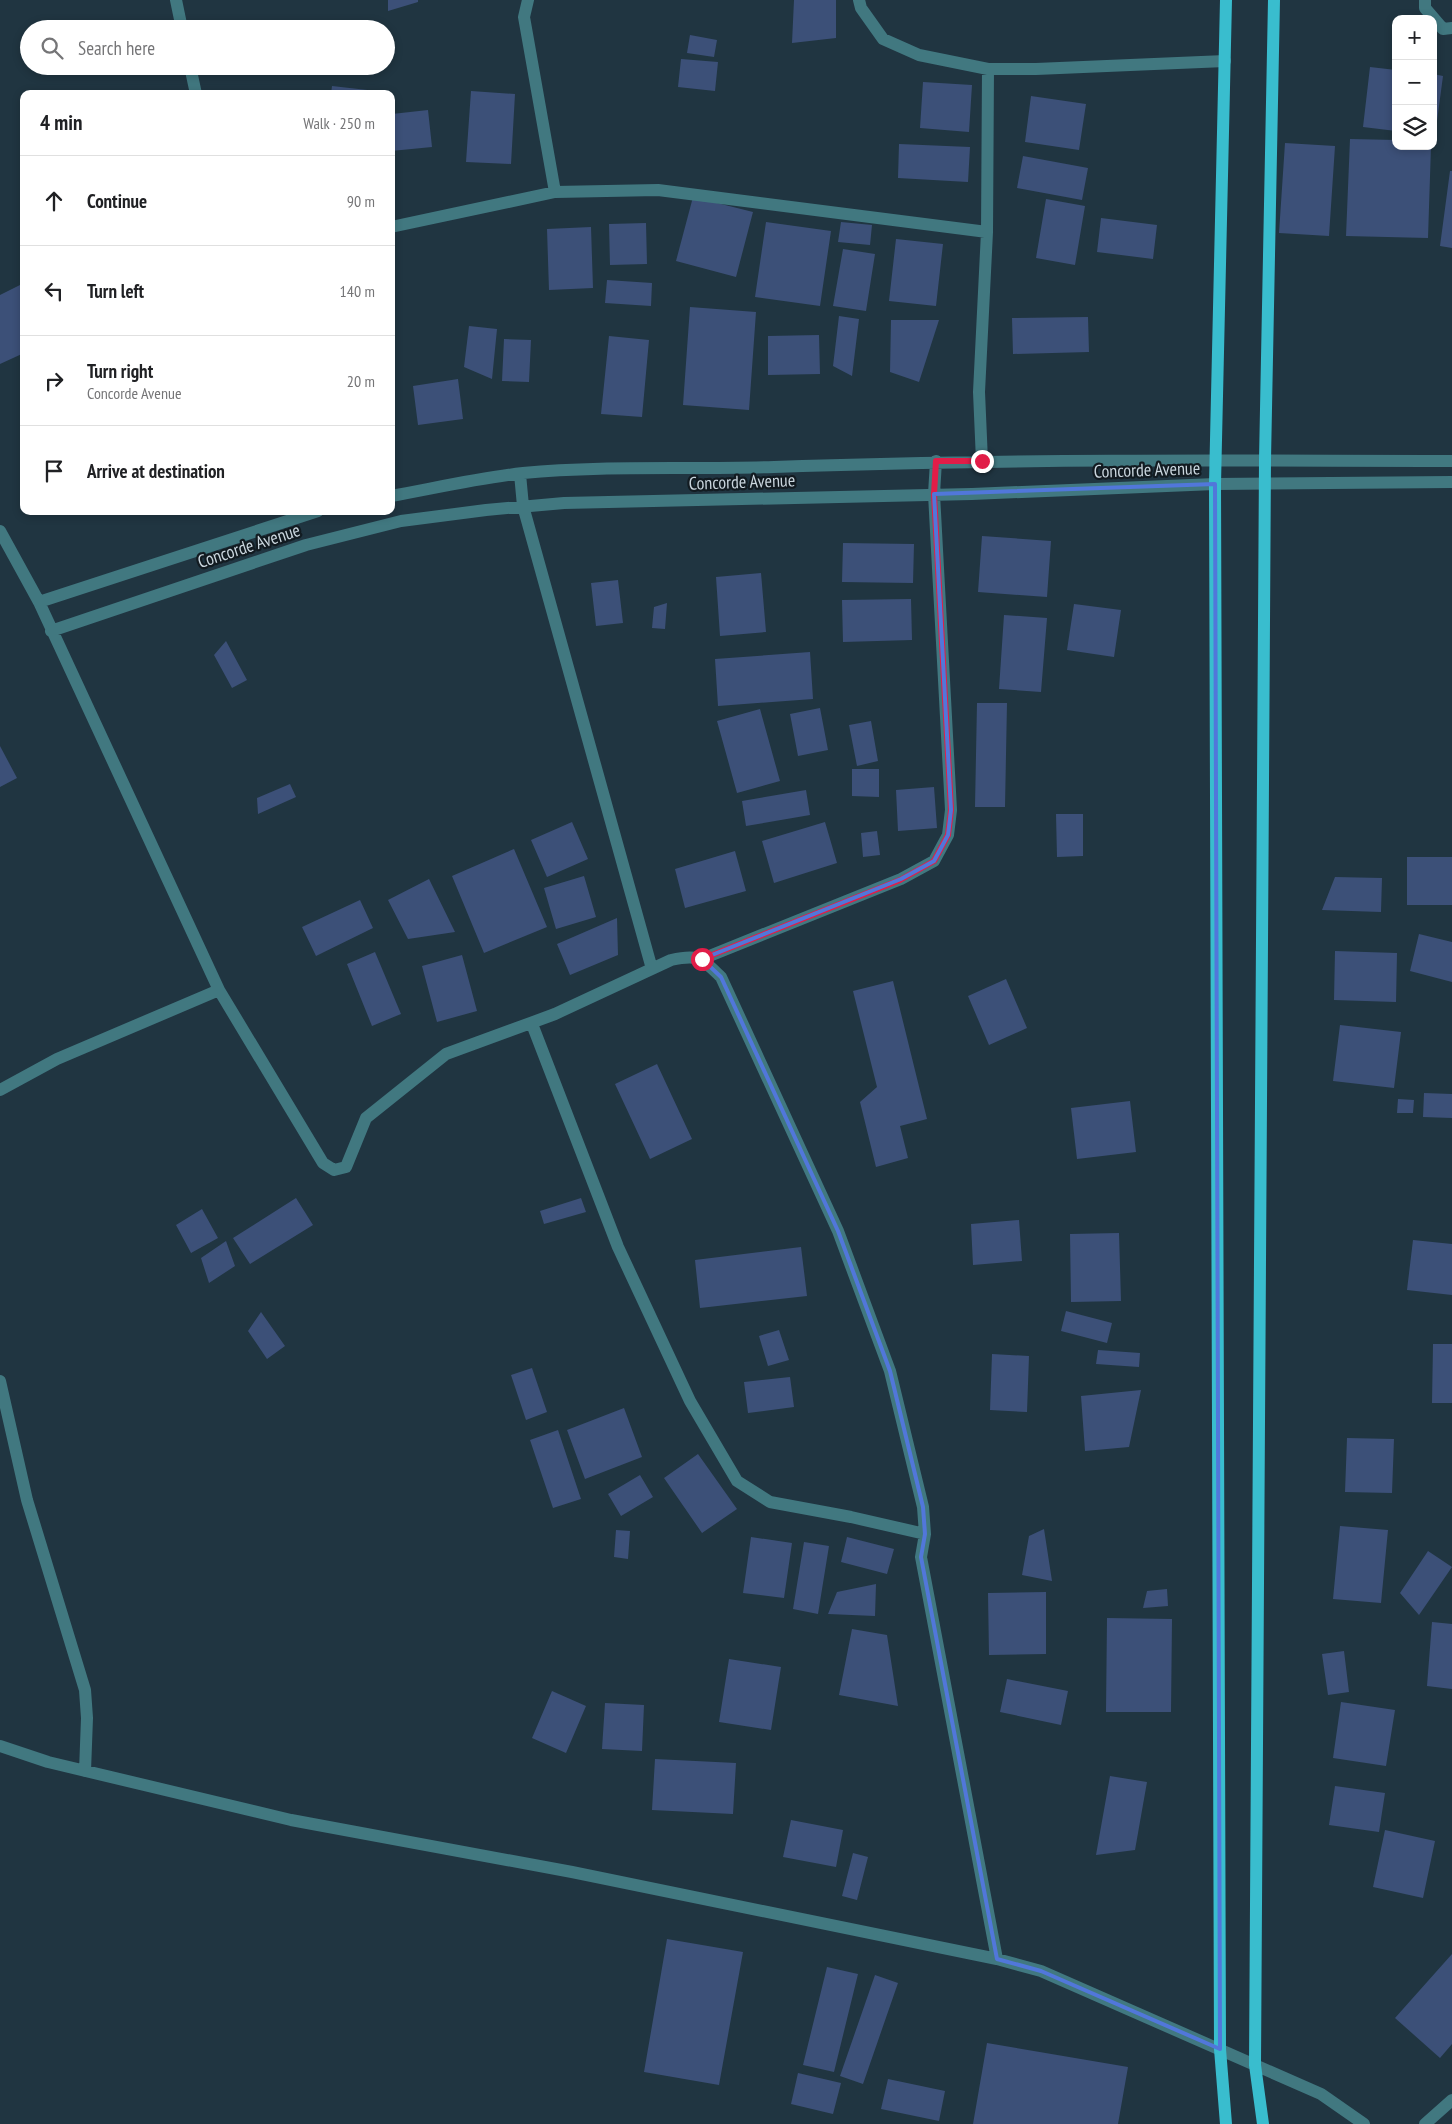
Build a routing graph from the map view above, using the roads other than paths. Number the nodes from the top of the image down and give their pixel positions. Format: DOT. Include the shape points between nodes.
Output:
graph roads {
  1 [pos="176,0"];
  2 [pos="528,0"];
  3 [pos="859,0"];
  4 [pos="1226,0"];
  5 [pos="1274,0"];
  6 [pos="1425,0"];
  7 [pos="180,20"];
  8 [pos="1452,28"];
  9 [pos="1224,60"];
  10 [pos="988,69"];
  11 [pos="192,75"];
  12 [pos="195,90"];
  13 [pos="555,192"];
  14 [pos="395,226"];
  15 [pos="987,232"];
  16 [pos="1216,459"];
  17 [pos="1265,460"];
  18 [pos="936,461"];
  19 [pos="982,461"];
  20 [pos="1452,461"];
  21 [pos="520,474"];
  22 [pos="1452,482"];
  23 [pos="1215,484"];
  24 [pos="1265,484"];
  25 [pos="934,494"];
  26 [pos="395,495"];
  27 [pos="523,506"];
  28 [pos="306,515"];
  29 [pos="0,531"];
  30 [pos="39,602"];
  31 [pos="51,631"];
  32 [pos="702,959"];
  33 [pos="652,969"];
  34 [pos="219,990"];
  35 [pos="532,1024"];
  36 [pos="0,1089"];
  37 [pos="0,1381"];
  38 [pos="925,1534"];
  39 [pos="0,1746"];
  40 [pos="85,1771"];
  41 [pos="997,1959"];
  42 [pos="1220,2049"];
  43 [pos="1255,2065"];
  44 [pos="1452,2100"];
  45 [pos="1226,2124"];
  46 [pos="1263,2124"];
  47 [pos="1364,2124"];
  48 [pos="1424,2124"];
  1 -- 7 [label="street"];
  2 -- 13 [label="street" via="524,17"];
  3 -- 10 [label="street" via="883,39 918,55"];
  4 -- 9 [label="main road"];
  5 -- 17 [label="main road"];
  6 -- 8 [label="street" via="1425,8 1443,29"];
  9 -- 10 [label="street"];
  9 -- 16 [label="main road"];
  10 -- 15 [label="street"];
  11 -- 12 [label="street"];
  13 -- 14 [label="street"];
  13 -- 15 [label="street" via="658,190"];
  15 -- 19 [label="street" via="979,392"];
  16 -- 17 [label="street, Concorde Avenue"];
  16 -- 19 [label="street, Concorde Avenue"];
  16 -- 23 [label="main road"];
  17 -- 20 [label="street, Concorde Avenue"];
  17 -- 24 [label="main road"];
  18 -- 19 [label="street, Concorde Avenue"];
  18 -- 21 [label="street, Concorde Avenue" via="716,469 565,470"];
  18 -- 25 [label="street"];
  21 -- 26 [label="street, Concorde Avenue"];
  21 -- 27 [label="street"];
  22 -- 24 [label="street, Concorde Avenue"];
  23 -- 24 [label="street, Concorde Avenue"];
  23 -- 25 [label="street, Concorde Avenue"];
  23 -- 42 [label="main road"];
  24 -- 43 [label="main road"];
  25 -- 27 [label="street, Concorde Avenue"];
  25 -- 32 [label="street" via="951,810 948,835 934,861 900,880"];
  27 -- 31 [label="street, Concorde Avenue" via="401,521 344,535"];
  27 -- 33 [label="street"];
  28 -- 30 [label="street, Concorde Avenue"];
  29 -- 30 [label="street"];
  30 -- 31 [label="street"];
  31 -- 34 [label="street"];
  32 -- 33 [label="street" via="688,956"];
  32 -- 38 [label="street" via="720,977 838,1231 890,1371 924,1507"];
  33 -- 35 [label="street"];
  34 -- 35 [label="street" via="323,1163 334,1170 346,1168 366,1118 446,1054"];
  34 -- 36 [label="street" via="57,1059"];
  35 -- 38 [label="street" via="618,1247 690,1401 737,1481 770,1502 852,1516"];
  37 -- 40 [label="street" via="27,1500 85,1690"];
  38 -- 41 [label="street" via="921,1557"];
  39 -- 40 [label="street"];
  40 -- 41 [label="street" via="291,1820 572,1872"];
  41 -- 42 [label="street" via="1041,1971"];
  42 -- 43 [label="street"];
  42 -- 45 [label="main road"];
  43 -- 46 [label="main road"];
  43 -- 47 [label="street" via="1321,2094"];
  44 -- 48 [label="street"];
}
